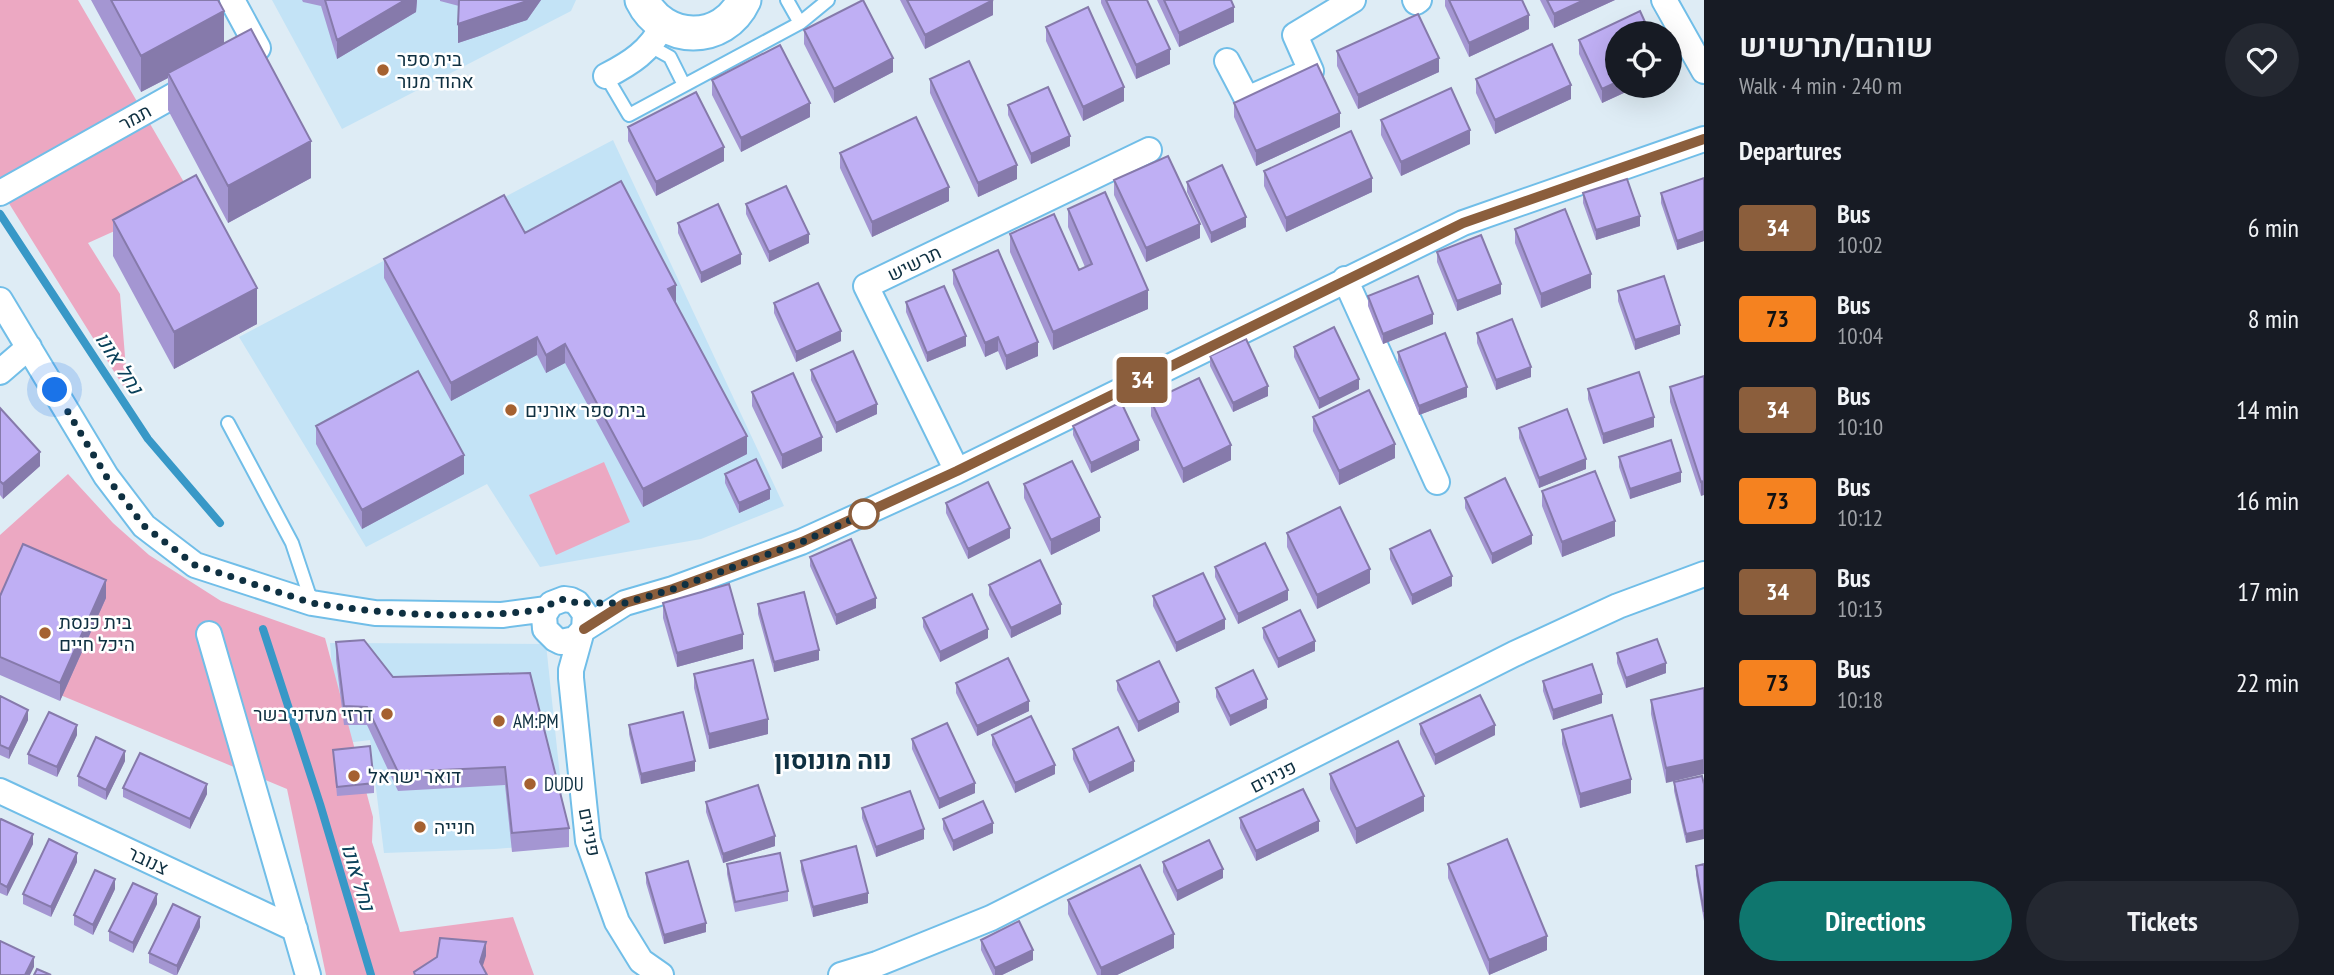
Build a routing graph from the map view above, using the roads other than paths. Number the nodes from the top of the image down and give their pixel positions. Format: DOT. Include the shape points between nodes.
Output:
graph roads {
  1 [pos="232,0"];
  2 [pos="642,0"];
  3 [pos="764,0"];
  4 [pos="787,0"];
  5 [pos="828,0"];
  6 [pos="1353,0"];
  7 [pos="1664,0"];
  8 [pos="736,11"];
  9 [pos="800,23"];
  10 [pos="656,35"];
  11 [pos="1227,61"];
  12 [pos="1704,71"];
  13 [pos="606,76"];
  14 [pos="684,85"];
  15 [pos="1704,139"];
  16 [pos="1149,150"];
  17 [pos="1,192"];
  18 [pos="1345,279"];
  19 [pos="0,300"];
  20 [pos="29,347"];
  21 [pos="0,372"];
  22 [pos="228,423"];
  23 [pos="957,471"];
  24 [pos="1437,482"];
  25 [pos="1704,574"];
  26 [pos="312,603"];
  27 [pos="577,603"];
  28 [pos="625,603"];
  29 [pos="547,609"];
  30 [pos="502,615"];
  31 [pos="583,631"];
  32 [pos="209,634"];
  33 [pos="552,637"];
  34 [pos="571,670"];
  35 [pos="0,791"];
  36 [pos="295,929"];
  37 [pos="308,975"];
  38 [pos="661,975"];
  39 [pos="841,975"];
  1 -- 17 [label="street, תמר" via="258,48"];
  2 -- 10 [label="street"];
  3 -- 8 [label="street"];
  4 -- 9 [label="lane"];
  5 -- 9 [label="lane"];
  6 -- 11 [label="street" via="1295,34 1311,71 1247,99"];
  7 -- 12 [label="street"];
  8 -- 10 [label="street" via="714,30"];
  9 -- 14 [label="lane"];
  10 -- 13 [label="street" via="631,62"];
  10 -- 14 [label="lane"];
  13 -- 14 [label="lane" via="629,115"];
  15 -- 18 [label="street" via="1463,223"];
  16 -- 23 [label="street, תרשיש" via="866,286"];
  18 -- 23 [label="street"];
  18 -- 24 [label="street"];
  19 -- 20 [label="street"];
  20 -- 21 [label="street"];
  20 -- 26 [label="street" via="106,476 144,526 195,565"];
  22 -- 26 [label="lane" via="292,543"];
  23 -- 28 [label="street" via="802,542"];
  25 -- 39 [label="street, פנינים" via="1618,606 1514,654 991,918"];
  26 -- 30 [label="street" via="375,613"];
  27 -- 28 [label="street"];
  27 -- 29 [label="street" via="558,600"];
  27 -- 31 [label="street" via="585,614"];
  28 -- 31 [label="street"];
  29 -- 30 [label="street"];
  29 -- 33 [label="street" via="543,622"];
  30 -- 33 [label="street"];
  31 -- 33 [label="street" via="569,641"];
  31 -- 34 [label="street, פנינים"];
  32 -- 36 [label="street"];
  33 -- 34 [label="street, פנינים"];
  34 -- 38 [label="street, פנינים" via="588,841 617,922 641,961"];
  35 -- 36 [label="street, צנובר"];
  36 -- 37 [label="street"];
}
